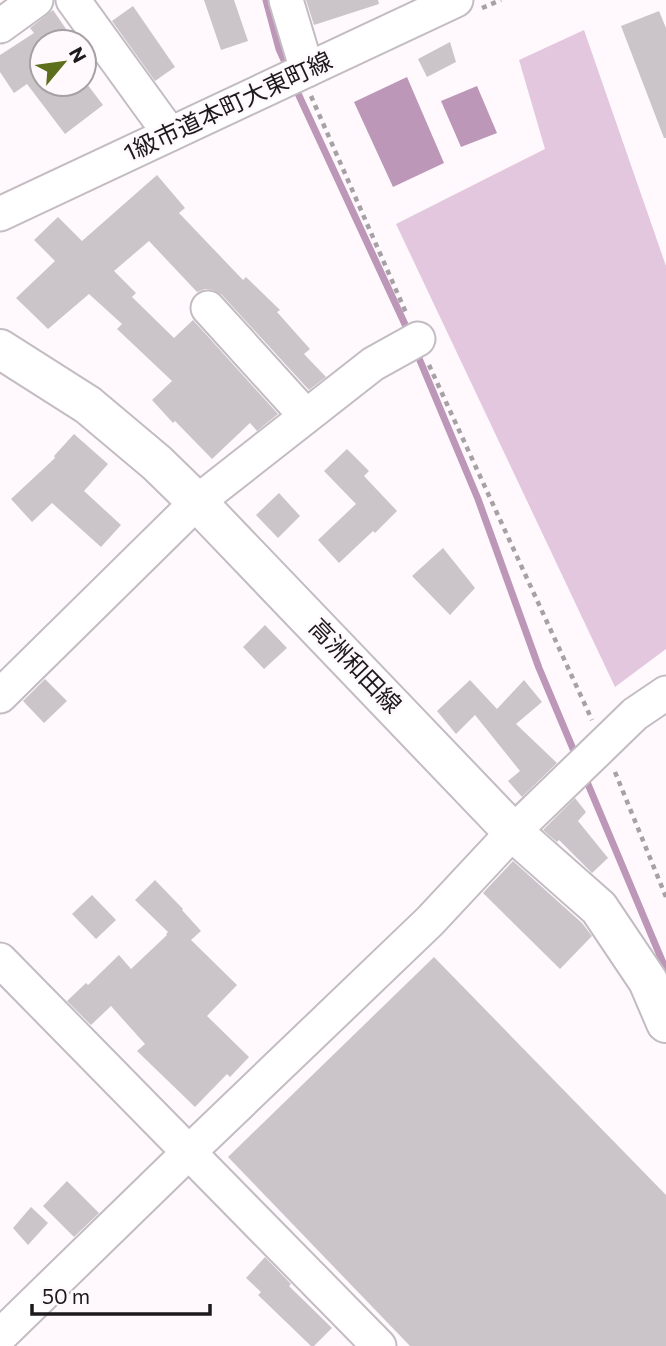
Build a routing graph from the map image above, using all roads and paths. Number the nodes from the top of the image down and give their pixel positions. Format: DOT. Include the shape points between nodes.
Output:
graph roads {
  1 [pos="36,0"];
  2 [pos="73,0"];
  3 [pos="286,0"];
  4 [pos="456,0"];
  5 [pos="0,26"];
  6 [pos="307,79"];
  7 [pos="170,134"];
  8 [pos="0,214"];
  9 [pos="208,308"];
  10 [pos="418,339"];
  11 [pos="0,349"];
  12 [pos="306,416"];
  13 [pos="197,502"];
  14 [pos="666,693"];
  15 [pos="0,696"];
  16 [pos="603,745"];
  17 [pos="513,832"];
  18 [pos="666,897"];
  19 [pos="0,960"];
  20 [pos="666,1023"];
  21 [pos="188,1153"];
  22 [pos="0,1336"];
  23 [pos="379,1346"];
  1 -- 5 [label="street"];
  2 -- 7 [label="street"];
  3 -- 6 [label="street"];
  4 -- 6 [label="street, 1級市道本町大東町線"];
  6 -- 7 [label="street, 1級市道本町大東町線"];
  6 -- 10 [label="path"];
  7 -- 8 [label="street, 1級市道本町大東町線"];
  9 -- 12 [label="street"];
  10 -- 12 [label="street" via="373,364"];
  10 -- 16 [label="path"];
  11 -- 13 [label="main road, 高洲和田線" via="88,405"];
  12 -- 13 [label="street"];
  13 -- 15 [label="street"];
  13 -- 17 [label="main road, 高洲和田線"];
  14 -- 16 [label="street" via="635,714"];
  16 -- 17 [label="street"];
  16 -- 18 [label="path"];
  17 -- 20 [label="main road, 高洲和田線" via="599,908 648,981"];
  17 -- 21 [label="street" via="430,921"];
  19 -- 21 [label="street"];
  21 -- 22 [label="street"];
  21 -- 23 [label="street"];
}
